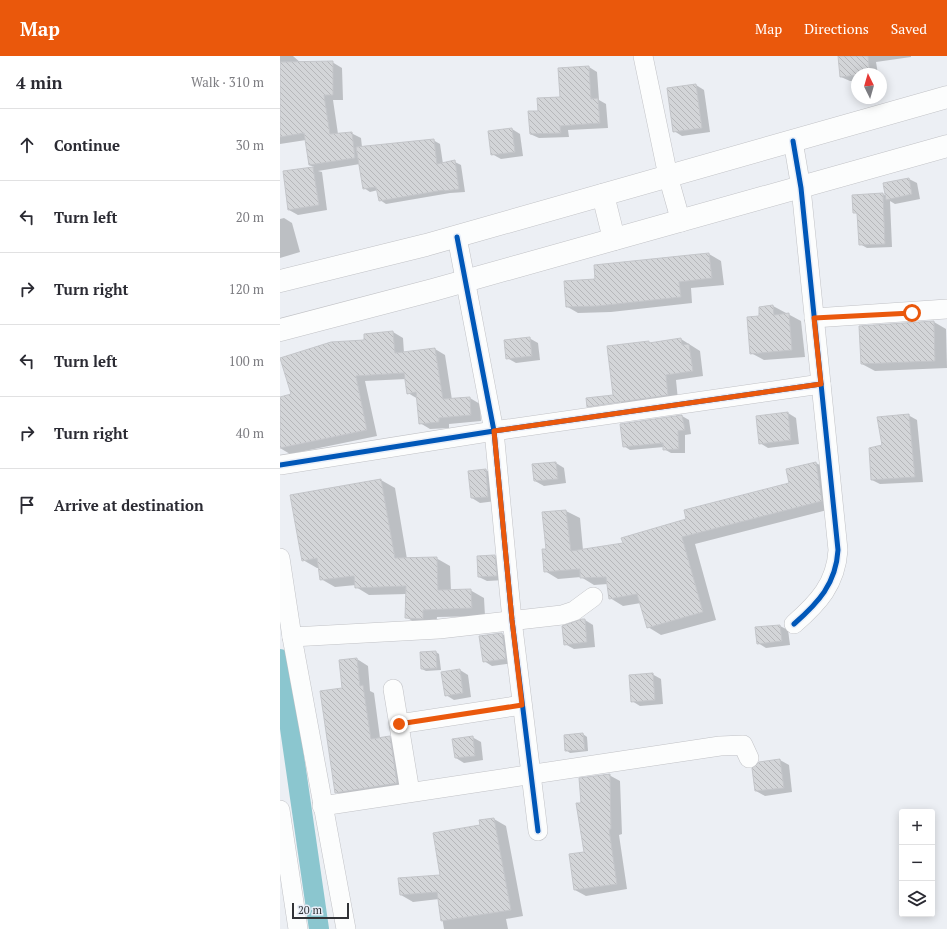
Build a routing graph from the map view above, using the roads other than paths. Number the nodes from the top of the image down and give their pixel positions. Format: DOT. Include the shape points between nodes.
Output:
graph roads {
  1 [pos="643,56"];
  2 [pos="947,97"];
  3 [pos="793,141"];
  4 [pos="947,146"];
  5 [pos="668,176"];
  6 [pos="801,188"];
  7 [pos="603,196"];
  8 [pos="681,222"];
  9 [pos="457,237"];
  10 [pos="614,239"];
  11 [pos="280,281"];
  12 [pos="467,281"];
  13 [pos="947,309"];
  14 [pos="814,318"];
  15 [pos="280,330"];
  16 [pos="821,384"];
  17 [pos="494,431"];
  18 [pos="280,465"];
  19 [pos="280,558"];
  20 [pos="593,598"];
  21 [pos="512,620"];
  22 [pos="794,624"];
  23 [pos="292,637"];
  24 [pos="393,689"];
  25 [pos="522,705"];
  26 [pos="399,724"];
  27 [pos="750,758"];
  28 [pos="531,774"];
  29 [pos="410,792"];
  30 [pos="322,806"];
  31 [pos="280,810"];
  32 [pos="538,831"];
  33 [pos="298,929"];
  34 [pos="346,929"];
  1 -- 5 [label="street"];
  2 -- 3 [label="main road"];
  3 -- 5 [label="main road"];
  3 -- 6 [label="street"];
  4 -- 6 [label="main road"];
  5 -- 7 [label="main road"];
  5 -- 8 [label="street"];
  6 -- 8 [label="main road"];
  6 -- 14 [label="street"];
  7 -- 9 [label="main road"];
  7 -- 10 [label="main road"];
  8 -- 10 [label="main road"];
  9 -- 11 [label="main road"];
  9 -- 12 [label="street"];
  10 -- 12 [label="main road"];
  12 -- 15 [label="main road"];
  12 -- 17 [label="street"];
  13 -- 14 [label="street"];
  14 -- 16 [label="street"];
  16 -- 17 [label="street"];
  16 -- 22 [label="street" via="838,564 832,580 816,604"];
  17 -- 18 [label="street"];
  17 -- 21 [label="street"];
  19 -- 23 [label="street"];
  20 -- 21 [label="street" via="574,611 562,615"];
  21 -- 23 [label="street" via="439,630"];
  21 -- 25 [label="street"];
  23 -- 30 [label="street"];
  24 -- 26 [label="street"];
  25 -- 26 [label="street"];
  25 -- 28 [label="street"];
  26 -- 29 [label="street"];
  27 -- 28 [label="street" via="743,745 735,744"];
  28 -- 29 [label="street"];
  28 -- 32 [label="street"];
  29 -- 30 [label="street"];
  30 -- 34 [label="street"];
  31 -- 33 [label="street"];
}
